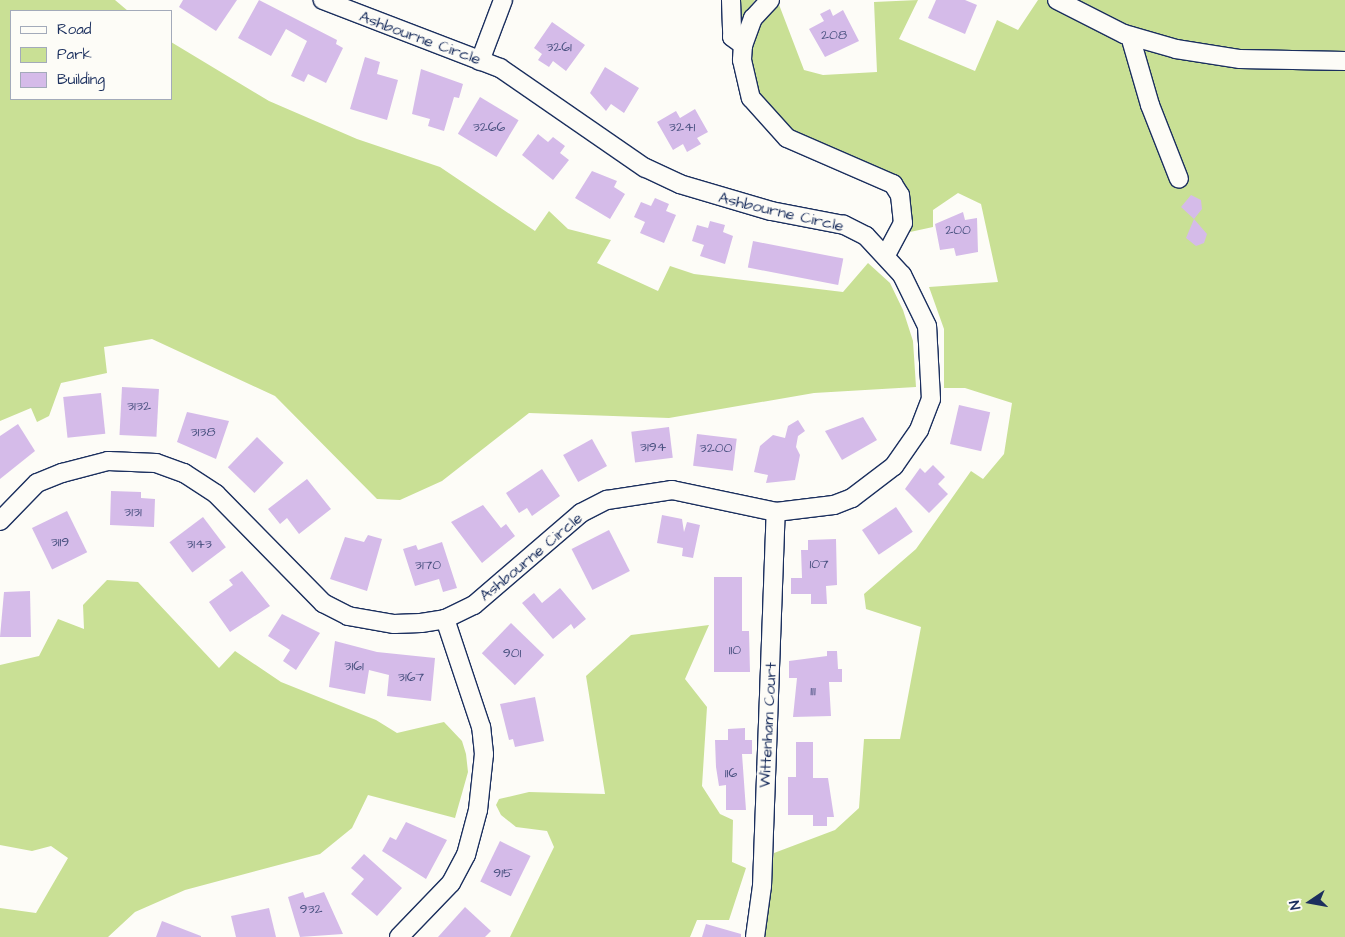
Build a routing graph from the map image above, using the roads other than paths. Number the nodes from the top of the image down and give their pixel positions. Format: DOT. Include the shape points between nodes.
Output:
graph roads {
  1 [pos="322,0"];
  2 [pos="503,0"];
  3 [pos="731,0"];
  4 [pos="770,0"];
  5 [pos="1057,0"];
  6 [pos="1130,36"];
  7 [pos="743,45"];
  8 [pos="480,61"];
  9 [pos="1345,61"];
  10 [pos="1179,179"];
  11 [pos="886,256"];
  12 [pos="776,512"];
  13 [pos="0,521"];
  14 [pos="445,619"];
  15 [pos="399,937"];
  16 [pos="755,937"];
  1 -- 8 [label="street, Ashbourne Circle"];
  2 -- 8 [label="street"];
  3 -- 7 [label="street" via="732,37"];
  4 -- 7 [label="street" via="753,18"];
  5 -- 6 [label="street"];
  6 -- 9 [label="street" via="1240,59"];
  6 -- 10 [label="street" via="1150,105"];
  7 -- 11 [label="street" via="742,60 751,98 774,128 787,138 880,176 900,195 903,223"];
  8 -- 11 [label="street, Ashbourne Circle" via="543,93 645,168 712,196 844,225"];
  11 -- 12 [label="street, Ashbourne Circle" via="911,288 927,326 932,375 925,420 894,466 852,498 816,508"];
  12 -- 14 [label="street, Ashbourne Circle" via="672,490 607,500 581,513 482,600"];
  12 -- 16 [label="street, Wittenham Court" via="762,886"];
  13 -- 14 [label="street, Ashbourne Circle" via="37,484 62,473 108,461 156,463 184,473 216,494 323,603 348,616 394,624"];
  14 -- 15 [label="street" via="482,727 484,754 478,810 466,855 451,883"];
}
